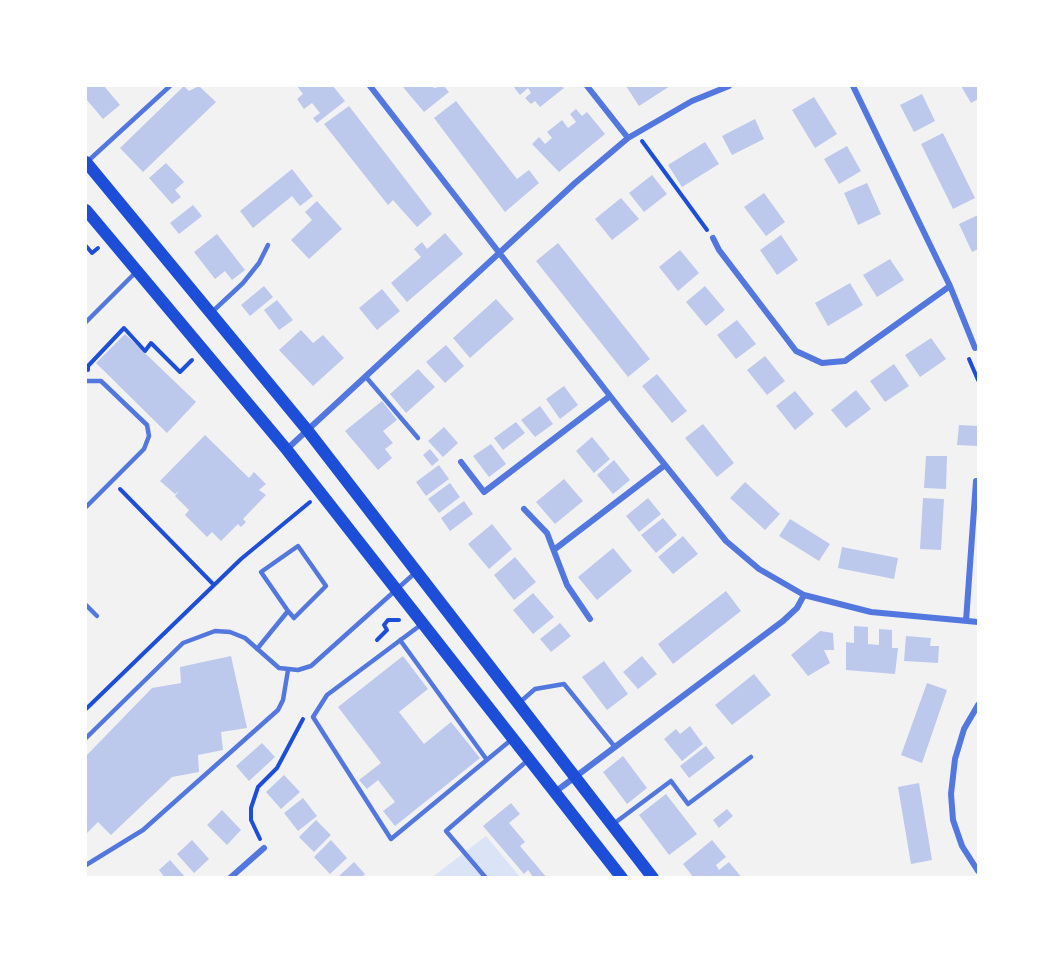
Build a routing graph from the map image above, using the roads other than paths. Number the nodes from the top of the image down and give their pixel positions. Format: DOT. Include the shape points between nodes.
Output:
graph roads {
  1 [pos="170,86"];
  2 [pos="370,86"];
  3 [pos="587,86"];
  4 [pos="729,86"];
  5 [pos="853,86"];
  6 [pos="628,138"];
  7 [pos="86,163"];
  8 [pos="86,210"];
  9 [pos="713,238"];
  10 [pos="268,245"];
  11 [pos="499,253"];
  12 [pos="137,271"];
  13 [pos="950,286"];
  14 [pos="210,314"];
  15 [pos="86,322"];
  16 [pos="975,348"];
  17 [pos="366,376"];
  18 [pos="86,381"];
  19 [pos="610,396"];
  20 [pos="308,431"];
  21 [pos="418,438"];
  22 [pos="287,450"];
  23 [pos="460,462"];
  24 [pos="665,465"];
  25 [pos="976,481"];
  26 [pos="86,507"];
  27 [pos="524,509"];
  28 [pos="555,549"];
  29 [pos="418,570"];
  30 [pos="396,589"];
  31 [pos="804,595"];
  32 [pos="86,605"];
  33 [pos="288,611"];
  34 [pos="97,616"];
  35 [pos="590,619"];
  36 [pos="966,621"];
  37 [pos="978,621"];
  38 [pos="423,623"];
  39 [pos="400,640"];
  40 [pos="257,649"];
  41 [pos="288,670"];
  42 [pos="519,703"];
  43 [pos="978,705"];
  44 [pos="86,738"];
  45 [pos="513,739"];
  46 [pos="615,747"];
  47 [pos="751,758"];
  48 [pos="529,759"];
  49 [pos="487,760"];
  50 [pos="575,777"];
  51 [pos="555,792"];
  52 [pos="612,825"];
  53 [pos="264,848"];
  54 [pos="86,865"];
  55 [pos="978,871"];
  56 [pos="650,873"];
  57 [pos="230,878"];
  58 [pos="486,878"];
  59 [pos="622,878"];
  60 [pos="636,878"];
  1 -- 7 [label="lane"];
  2 -- 11 [label="street"];
  3 -- 6 [label="street"];
  4 -- 6 [label="street" via="692,101"];
  5 -- 13 [label="street"];
  6 -- 11 [label="street"];
  7 -- 14 [label="main road"];
  8 -- 12 [label="main road"];
  9 -- 13 [label="street" via="796,351 822,363 845,361"];
  10 -- 14 [label="lane" via="243,283"];
  11 -- 17 [label="street"];
  11 -- 19 [label="street"];
  12 -- 15 [label="lane"];
  12 -- 22 [label="main road"];
  13 -- 16 [label="street"];
  14 -- 20 [label="main road"];
  17 -- 20 [label="street"];
  17 -- 21 [label="lane"];
  18 -- 26 [label="lane" via="100,381 147,425 149,436 144,449"];
  19 -- 23 [label="street" via="484,492"];
  19 -- 24 [label="street"];
  20 -- 22 [label="street"];
  20 -- 29 [label="main road"];
  22 -- 30 [label="main road"];
  24 -- 28 [label="street"];
  24 -- 31 [label="street" via="726,541 759,569"];
  25 -- 36 [label="street"];
  27 -- 28 [label="street" via="547,533"];
  28 -- 35 [label="street" via="567,585"];
  29 -- 30 [label="lane"];
  29 -- 42 [label="main road"];
  30 -- 38 [label="main road"];
  30 -- 41 [label="lane" via="311,666"];
  31 -- 36 [label="street" via="871,612"];
  31 -- 46 [label="street" via="783,621"];
  32 -- 34 [label="lane"];
  33 -- 33 [label="lane" via="294,618 326,586 298,546 261,572"];
  33 -- 40 [label="lane"];
  36 -- 37 [label="street"];
  38 -- 39 [label="lane"];
  38 -- 45 [label="main road"];
  39 -- 49 [label="lane"];
  39 -- 49 [label="lane" via="327,696 313,717 391,839"];
  40 -- 41 [label="lane" via="279,668"];
  40 -- 44 [label="lane" via="230,632 215,631 183,643"];
  41 -- 54 [label="lane" via="278,710 143,830"];
  42 -- 46 [label="lane" via="535,689 564,684"];
  42 -- 50 [label="main road"];
  43 -- 55 [label="street" via="964,729 951,794 953,820 962,846"];
  45 -- 48 [label="main road"];
  45 -- 49 [label="lane"];
  46 -- 50 [label="street"];
  47 -- 52 [label="lane" via="688,804 671,781"];
  48 -- 51 [label="main road"];
  48 -- 58 [label="lane" via="446,831"];
  50 -- 51 [label="street"];
  50 -- 52 [label="main road"];
  51 -- 59 [label="main road"];
  52 -- 56 [label="main road"];
  53 -- 57 [label="street"];
  56 -- 60 [label="main road"];
}
